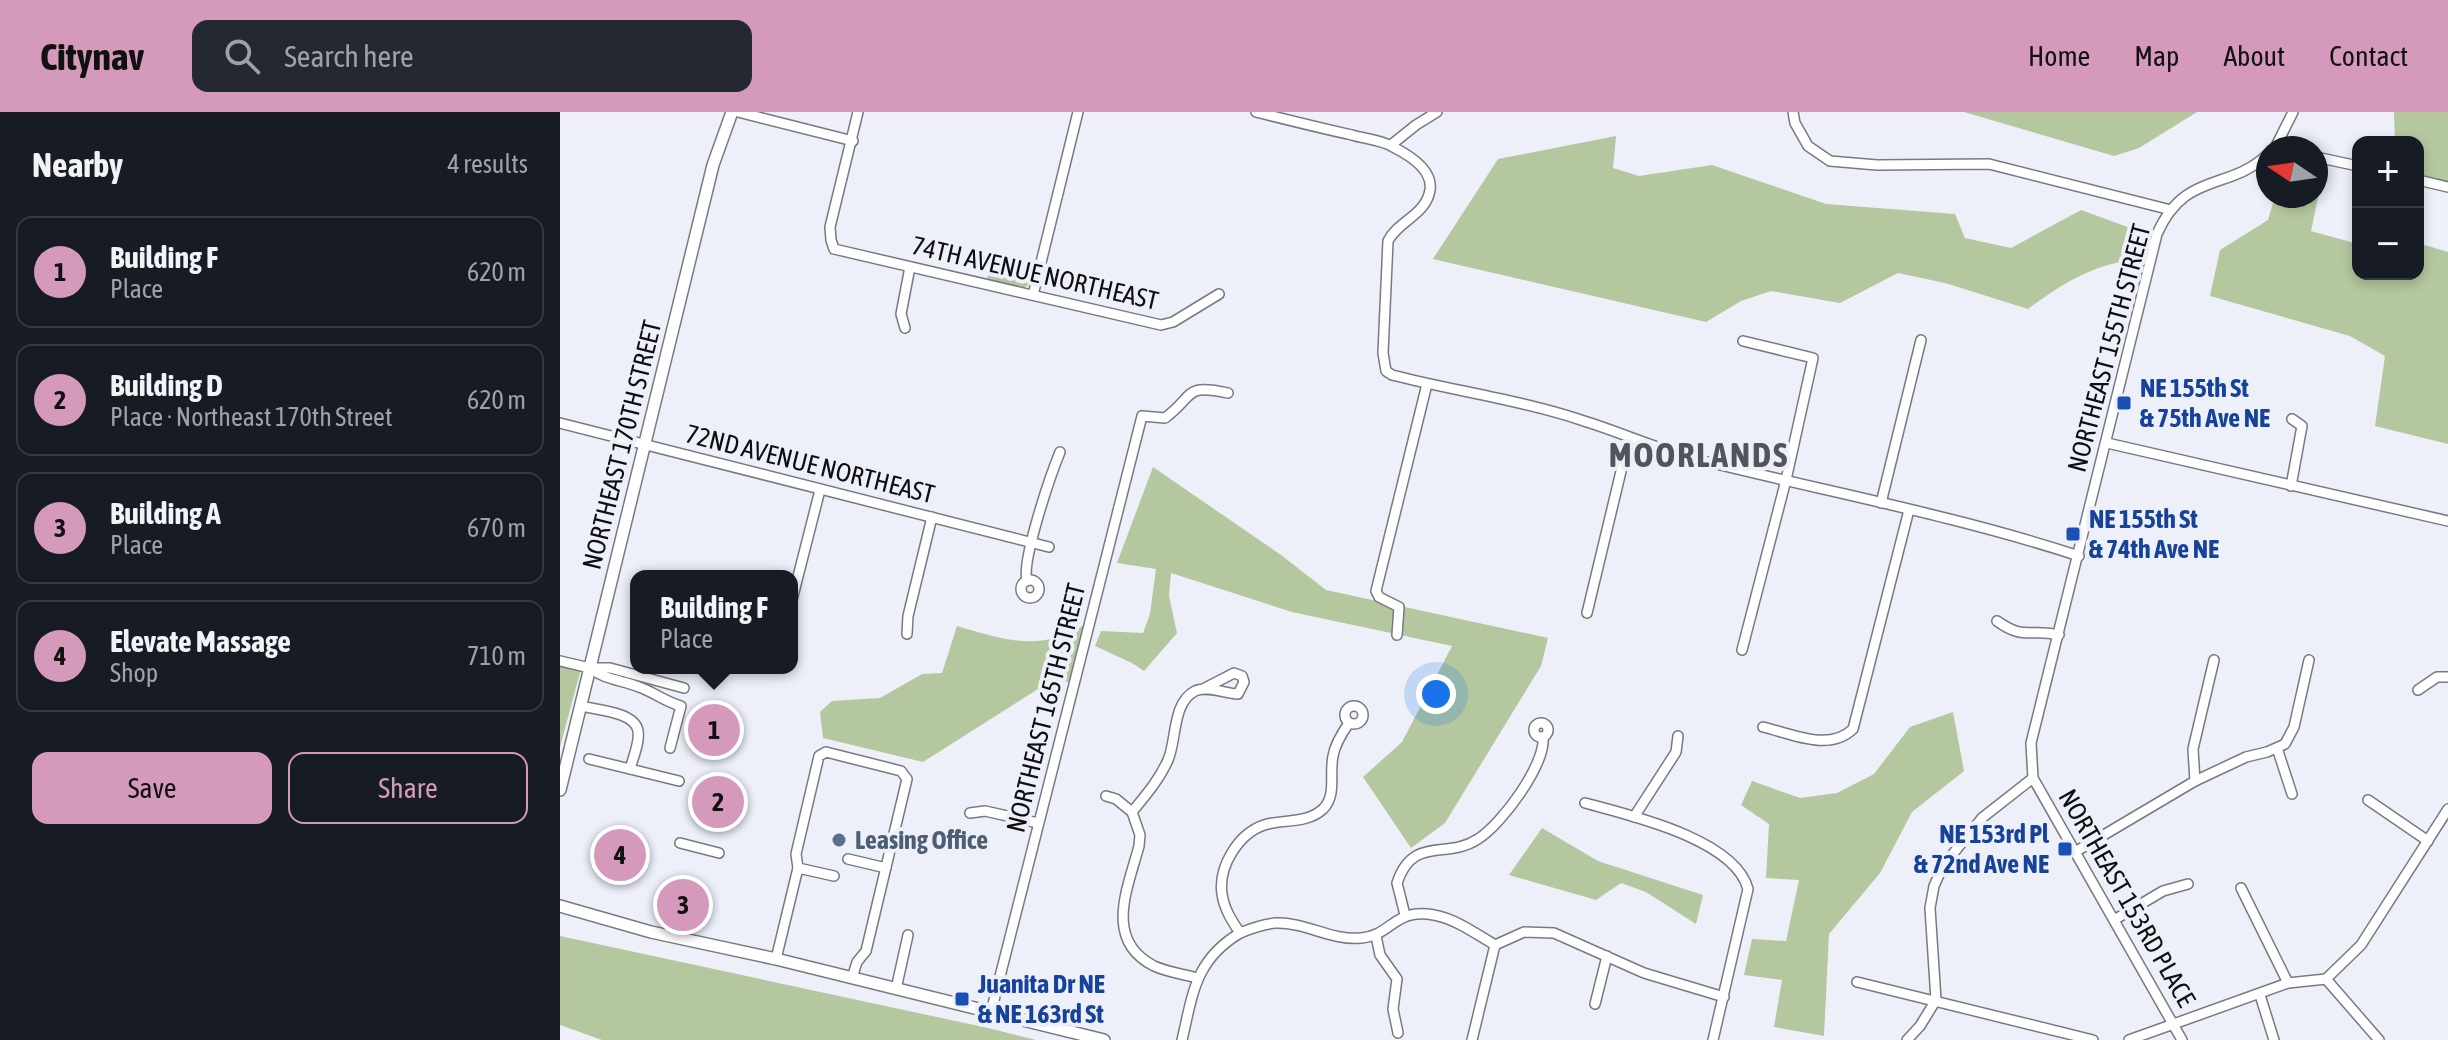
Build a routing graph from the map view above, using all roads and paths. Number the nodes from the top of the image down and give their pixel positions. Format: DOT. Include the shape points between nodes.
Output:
graph roads {
  1 [pos="735,112"];
  2 [pos="858,112"];
  3 [pos="1078,112"];
  4 [pos="1256,112"];
  5 [pos="1437,112"];
  6 [pos="1793,112"];
  7 [pos="2293,112"];
  8 [pos="2281,136"];
  9 [pos="853,141"];
  10 [pos="1391,145"];
  11 [pos="2328,160"];
  12 [pos="2256,163"];
  13 [pos="2352,165"];
  14 [pos="2424,181"];
  15 [pos="2448,187"];
  16 [pos="2171,210"];
  17 [pos="910,267"];
  18 [pos="1219,294"];
  19 [pos="1033,295"];
  20 [pos="905,328"];
  21 [pos="1921,340"];
  22 [pos="1743,341"];
  23 [pos="1427,384"];
  24 [pos="1228,393"];
  25 [pos="2292,419"];
  26 [pos="560,423"];
  27 [pos="1629,438"];
  28 [pos="2107,443"];
  29 [pos="644,444"];
  30 [pos="1060,452"];
  31 [pos="1786,480"];
  32 [pos="2291,486"];
  33 [pos="820,490"];
  34 [pos="1881,503"];
  35 [pos="1909,510"];
  36 [pos="932,517"];
  37 [pos="2448,521"];
  38 [pos="1032,543"];
  39 [pos="1049,547"];
  40 [pos="2079,556"];
  41 [pos="798,576"];
  42 [pos="1027,581"];
  43 [pos="1587,613"];
  44 [pos="1997,621"];
  45 [pos="907,634"];
  46 [pos="1397,635"];
  47 [pos="2059,635"];
  48 [pos="1742,650"];
  49 [pos="2214,660"];
  50 [pos="2309,660"];
  51 [pos="560,661"];
  52 [pos="590,668"];
  53 [pos="630,673"];
  54 [pos="632,674"];
  55 [pos="2448,677"];
  56 [pos="684,688"];
  57 [pos="1203,689"];
  58 [pos="2418,690"];
  59 [pos="581,706"];
  60 [pos="1349,723"];
  61 [pos="1763,727"];
  62 [pos="1678,736"];
  63 [pos="1543,737"];
  64 [pos="2281,746"];
  65 [pos="670,748"];
  66 [pos="589,759"];
  67 [pos="630,769"];
  68 [pos="2033,778"];
  69 [pos="679,781"];
  70 [pos="2195,781"];
  71 [pos="560,790"];
  72 [pos="2292,794"];
  73 [pos="1106,796"];
  74 [pos="2368,800"];
  75 [pos="1585,803"];
  76 [pos="2448,809"];
  77 [pos="1132,812"];
  78 [pos="970,813"];
  79 [pos="1634,817"];
  80 [pos="1038,823"];
  81 [pos="2444,825"];
  82 [pos="2428,841"];
  83 [pos="680,843"];
  84 [pos="2075,852"];
  85 [pos="719,853"];
  86 [pos="848,859"];
  87 [pos="798,868"];
  88 [pos="886,868"];
  89 [pos="834,876"];
  90 [pos="2188,884"];
  91 [pos="2241,888"];
  92 [pos="560,906"];
  93 [pos="1405,915"];
  94 [pos="2114,920"];
  95 [pos="1240,933"];
  96 [pos="908,935"];
  97 [pos="1376,936"];
  98 [pos="1495,945"];
  99 [pos="1607,956"];
  100 [pos="776,959"];
  101 [pos="852,978"];
  102 [pos="1197,978"];
  103 [pos="2326,979"];
  104 [pos="1857,982"];
  105 [pos="2288,983"];
  106 [pos="896,989"];
  107 [pos="2260,995"];
  108 [pos="1724,997"];
  109 [pos="1936,1000"];
  110 [pos="1595,1004"];
  111 [pos="991,1012"];
  112 [pos="2174,1024"];
  113 [pos="1398,1033"];
  114 [pos="1104,1040"];
  115 [pos="1182,1040"];
  116 [pos="1472,1040"];
  117 [pos="1713,1040"];
  118 [pos="1907,1040"];
  119 [pos="2093,1040"];
  120 [pos="2129,1040"];
  121 [pos="2182,1040"];
  122 [pos="2274,1040"];
  123 [pos="2379,1040"];
  1 -- 9 [label="street"];
  1 -- 29 [label="main road, NORTHEAST 170TH STREET" via="713,165"];
  2 -- 9 [label="street"];
  3 -- 19 [label="street"];
  4 -- 10 [label="street"];
  5 -- 10 [label="street"];
  6 -- 16 [label="street" via="1808,146 1830,161 1989,164"];
  7 -- 8 [label="street"];
  9 -- 17 [label="street, 74TH AVENUE NORTHEAST" via="830,227 834,249"];
  10 -- 23 [label="street" via="1424,168 1430,189 1426,203 1388,241 1384,364 1392,375"];
  11 -- 13 [label="street"];
  12 -- 16 [label="street" via="2195,189"];
  14 -- 15 [label="street"];
  16 -- 28 [label="street, NORTHEAST 155TH STREET" via="2157,234"];
  17 -- 19 [label="street, 74TH AVENUE NORTHEAST"];
  17 -- 20 [label="street" via="901,314"];
  18 -- 19 [label="street, 74TH AVENUE NORTHEAST" via="1161,325"];
  21 -- 34 [label="street"];
  22 -- 31 [label="street" via="1813,358"];
  23 -- 27 [label="street" via="1581,420"];
  23 -- 46 [label="street" via="1376,591 1399,607"];
  24 -- 80 [label="street, NORTHEAST 165TH STREET" via="1198,389 1165,418 1142,416"];
  25 -- 32 [label="street" via="2302,426"];
  26 -- 29 [label="street, 72ND AVENUE NORTHEAST"];
  27 -- 31 [label="street"];
  27 -- 43 [label="street"];
  28 -- 32 [label="street"];
  28 -- 40 [label="street, NORTHEAST 155TH STREET"];
  29 -- 33 [label="street, 72ND AVENUE NORTHEAST"];
  29 -- 52 [label="main road, NORTHEAST 170TH STREET"];
  30 -- 38 [label="street"];
  31 -- 34 [label="street"];
  31 -- 48 [label="street"];
  32 -- 37 [label="street"];
  33 -- 36 [label="street, 72ND AVENUE NORTHEAST"];
  33 -- 41 [label="street"];
  34 -- 35 [label="street"];
  35 -- 40 [label="street"];
  35 -- 61 [label="street" via="1853,729 1825,742"];
  36 -- 38 [label="street, 72ND AVENUE NORTHEAST"];
  36 -- 45 [label="street"];
  38 -- 39 [label="street, 72ND AVENUE NORTHEAST"];
  38 -- 42 [label="street"];
  40 -- 47 [label="street, NORTHEAST 155TH STREET"];
  44 -- 47 [label="street" via="2021,634"];
  47 -- 68 [label="street, NORTHEAST 155TH STREET" via="2031,743"];
  49 -- 70 [label="street" via="2193,749"];
  50 -- 64 [label="street" via="2294,727"];
  51 -- 52 [label="street"];
  52 -- 53 [label="street"];
  52 -- 59 [label="main road, NORTHEAST 170TH STREET"];
  52 -- 65 [label="street" via="681,706"];
  54 -- 56 [label="street"];
  55 -- 58 [label="street" via="2437,677"];
  57 -- 77 [label="street" via="1181,706 1169,758"];
  59 -- 67 [label="street" via="635,723 639,737"];
  59 -- 71 [label="main road, NORTHEAST 170TH STREET"];
  60 -- 95 [label="street" via="1333,756 1331,797 1323,809 1307,818 1252,830 1234,849 1221,890"];
  62 -- 79 [label="street" via="1676,752"];
  63 -- 93 [label="street" via="1535,773 1480,838 1408,860 1397,883"];
  64 -- 70 [label="street"];
  64 -- 72 [label="street"];
  66 -- 67 [label="street"];
  67 -- 69 [label="street"];
  68 -- 84 [label="street, NORTHEAST 153RD PLACE"];
  68 -- 109 [label="street" via="1982,818 1943,866 1934,886 1930,908"];
  70 -- 84 [label="street"];
  73 -- 77 [label="street"];
  74 -- 82 [label="street"];
  75 -- 79 [label="street"];
  76 -- 81 [label="street"];
  77 -- 102 [label="street" via="1140,835 1122,922 1124,937 1153,966"];
  78 -- 80 [label="street" via="985,811"];
  79 -- 108 [label="street" via="1697,841 1744,875 1748,889"];
  80 -- 111 [label="street, NORTHEAST 165TH STREET"];
  81 -- 82 [label="street"];
  82 -- 103 [label="street" via="2361,945"];
  83 -- 85 [label="street"];
  84 -- 94 [label="street, NORTHEAST 153RD PLACE"];
  86 -- 88 [label="street"];
  87 -- 88 [label="street" via="796,854 816,767 826,752 906,774"];
  87 -- 89 [label="street"];
  87 -- 100 [label="street"];
  88 -- 101 [label="street" via="866,951"];
  90 -- 94 [label="street" via="2163,891"];
  91 -- 105 [label="street"];
  92 -- 100 [label="main road"];
  93 -- 97 [label="street"];
  93 -- 98 [label="street" via="1449,919"];
  94 -- 112 [label="street, NORTHEAST 153RD PLACE"];
  95 -- 97 [label="street" via="1284,923 1346,938"];
  95 -- 102 [label="street" via="1210,958"];
  96 -- 106 [label="street"];
  97 -- 113 [label="street" via="1380,955 1397,979 1393,1009"];
  98 -- 99 [label="street" via="1540,931"];
  98 -- 116 [label="street"];
  99 -- 108 [label="street"];
  99 -- 110 [label="street"];
  100 -- 101 [label="main road"];
  101 -- 106 [label="main road"];
  102 -- 115 [label="street"];
  103 -- 105 [label="street"];
  103 -- 123 [label="street"];
  104 -- 109 [label="street"];
  105 -- 107 [label="street"];
  106 -- 111 [label="main road"];
  107 -- 112 [label="street"];
  107 -- 122 [label="street"];
  108 -- 117 [label="street"];
  109 -- 118 [label="street"];
  109 -- 119 [label="street"];
  111 -- 114 [label="main road"];
  112 -- 120 [label="street"];
  112 -- 121 [label="street, NORTHEAST 153RD PLACE"];
}
